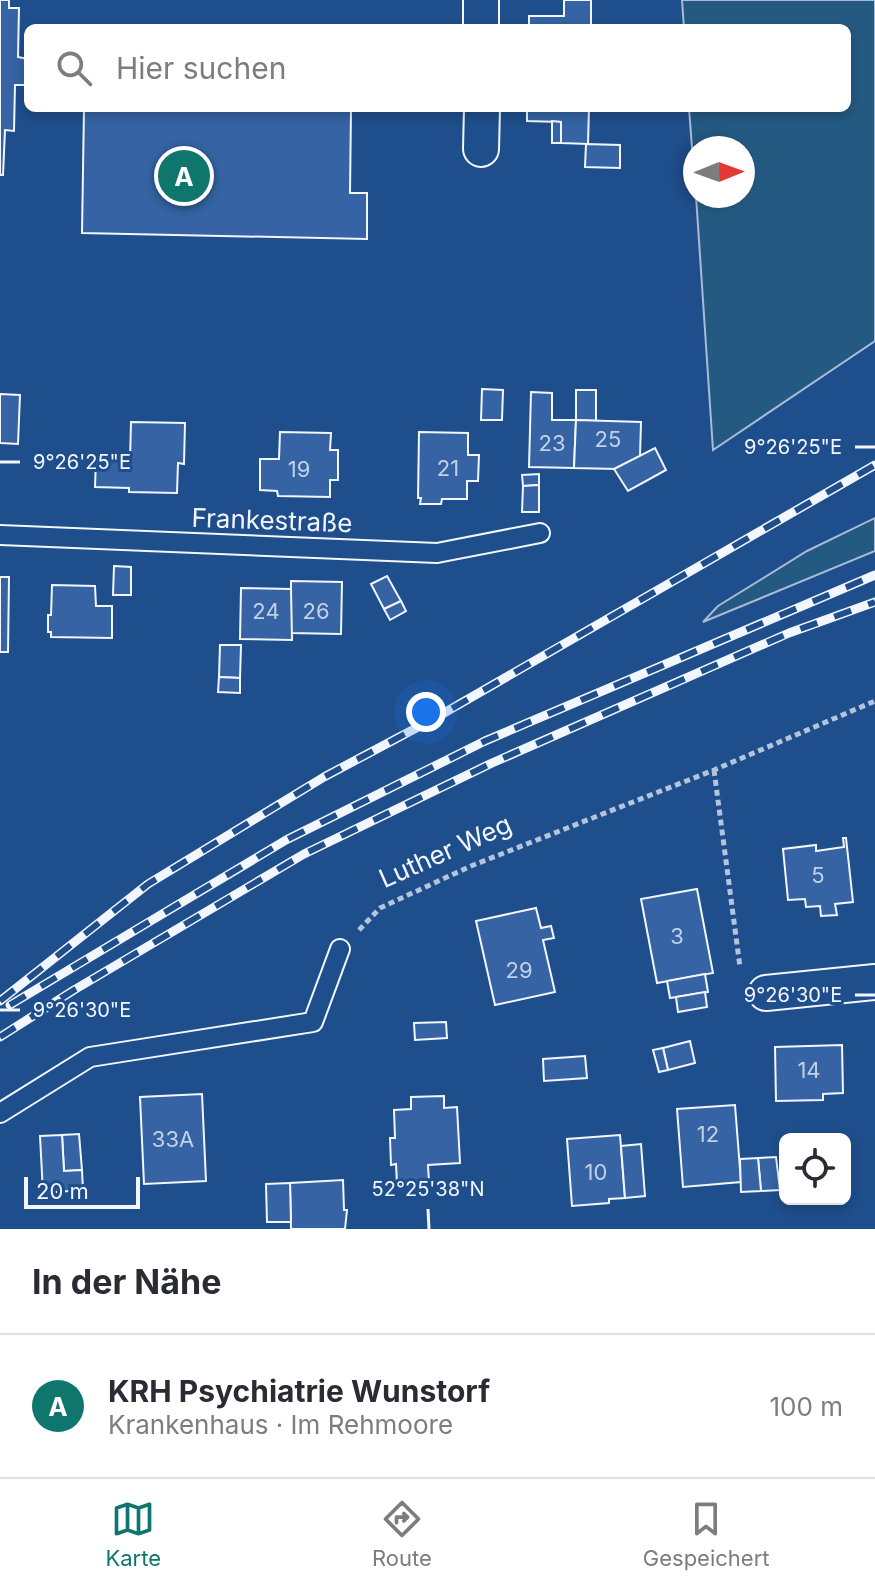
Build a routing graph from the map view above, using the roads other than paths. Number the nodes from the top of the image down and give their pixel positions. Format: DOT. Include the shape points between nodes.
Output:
graph roads {
  1 [pos="481,0"];
  2 [pos="481,24"];
  3 [pos="482,112"];
  4 [pos="481,149"];
  5 [pos="540,533"];
  6 [pos="0,535"];
  7 [pos="340,949"];
  8 [pos="875,982"];
  9 [pos="766,993"];
  10 [pos="0,1113"];
  1 -- 2 [label="street"];
  3 -- 4 [label="street"];
  5 -- 6 [label="lane, Frankestraße" via="437,553"];
  7 -- 10 [label="lane" via="313,1022 90,1057"];
  8 -- 9 [label="street"];
}
